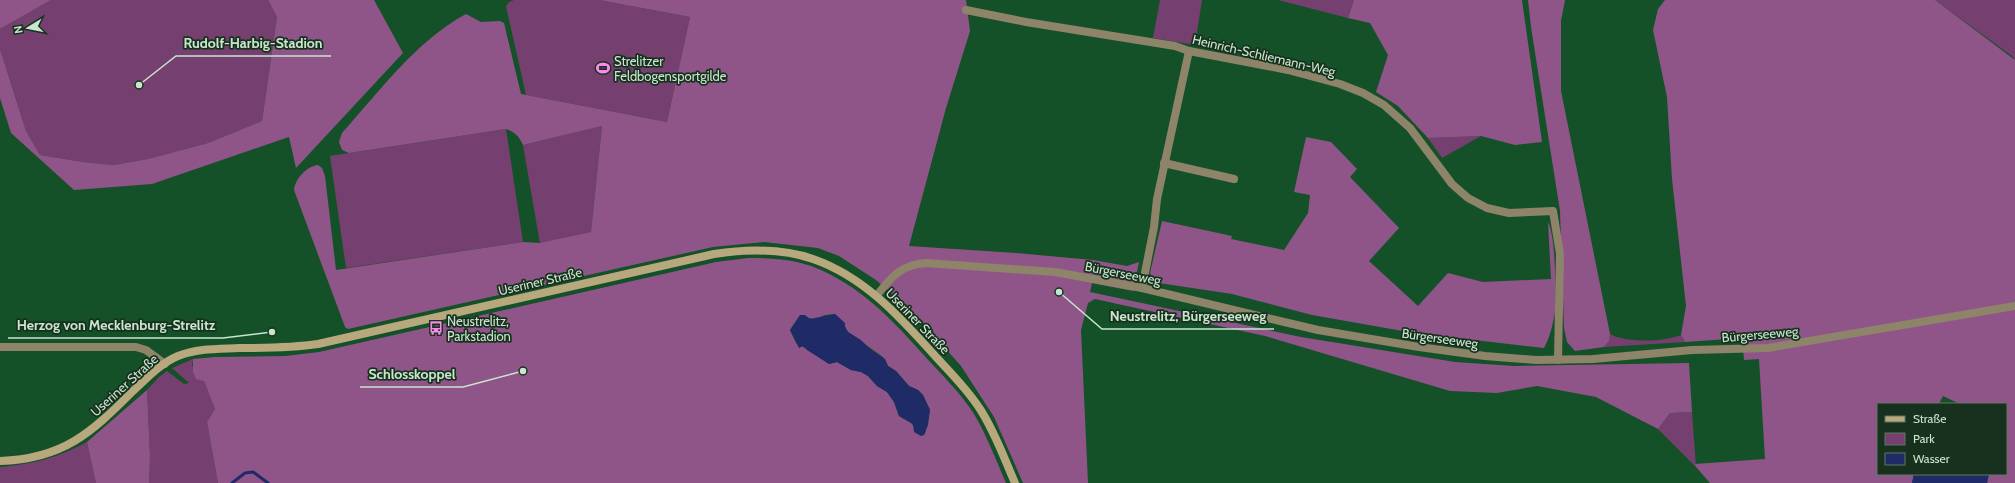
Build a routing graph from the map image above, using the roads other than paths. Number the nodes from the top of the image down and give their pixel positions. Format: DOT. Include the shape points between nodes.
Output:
graph roads {
  1 [pos="966,10"];
  2 [pos="1189,51"];
  3 [pos="1164,163"];
  4 [pos="1234,179"];
  5 [pos="1142,288"];
  6 [pos="877,295"];
  7 [pos="2015,306"];
  8 [pos="0,347"];
  9 [pos="1558,360"];
  10 [pos="164,364"];
  11 [pos="0,461"];
  12 [pos="1015,483"];
  1 -- 2 [label="street, Heinrich-Schliemann-Weg" via="1175,46"];
  2 -- 3 [label="street"];
  2 -- 9 [label="street, Heinrich-Schliemann-Weg" via="1288,70 1363,93 1384,105 1410,128 1452,184 1468,198 1487,208 1509,214 1553,211 1560,254"];
  3 -- 4 [label="street"];
  3 -- 5 [label="street"];
  5 -- 6 [label="street, Bürgerseeweg" via="1055,272 926,263 904,267"];
  5 -- 9 [label="street, Bürgerseeweg" via="1302,326 1386,342 1485,356"];
  6 -- 10 [label="main road, Useriner Straße" via="813,258 779,251 731,251 318,344 285,348 196,350"];
  6 -- 12 [label="main road, Useriner Straße" via="910,327 972,398 987,421"];
  7 -- 9 [label="street, Bürgerseeweg" via="1768,348 1692,350"];
  8 -- 10 [label="street" via="136,347 146,350"];
  10 -- 11 [label="main road, Useriner Straße" via="102,422 64,447 35,458"];
}
